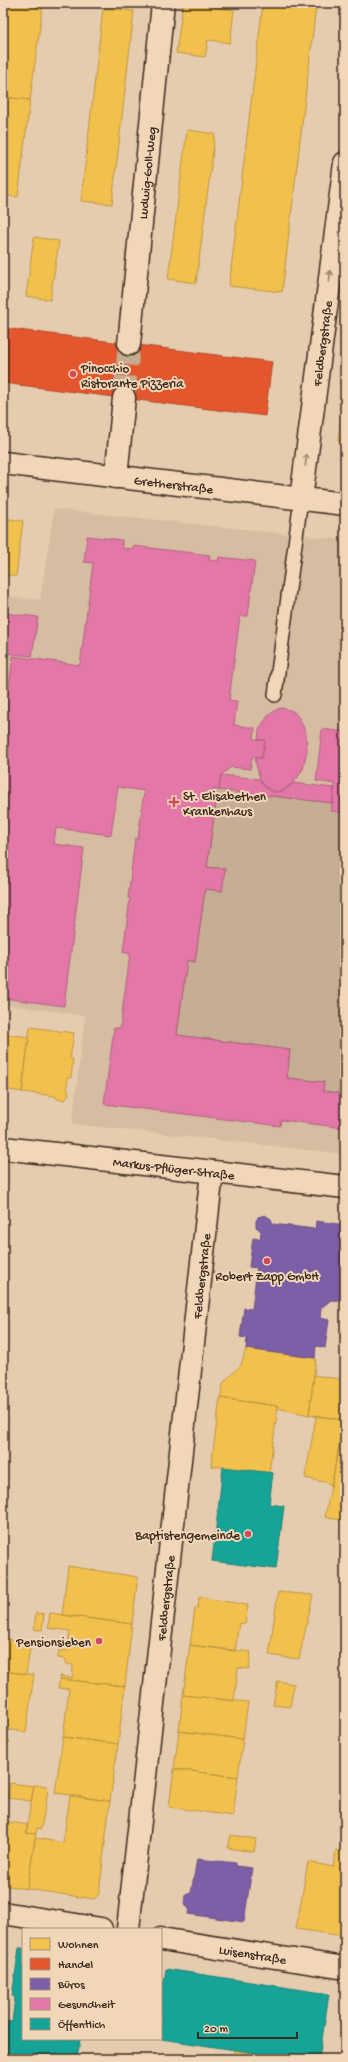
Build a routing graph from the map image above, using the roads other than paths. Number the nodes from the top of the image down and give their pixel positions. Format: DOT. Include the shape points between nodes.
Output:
graph roads {
  1 [pos="163,3"];
  2 [pos="345,163"];
  3 [pos="129,344"];
  4 [pos="124,398"];
  5 [pos="3,463"];
  6 [pos="116,477"];
  7 [pos="301,499"];
  8 [pos="345,504"];
  9 [pos="275,695"];
  10 [pos="3,1148"];
  11 [pos="212,1172"];
  12 [pos="345,1188"];
  13 [pos="3,1914"];
  14 [pos="94,1928"];
  15 [pos="128,1928"];
  16 [pos="162,1939"];
  17 [pos="345,1968"];
  1 -- 3 [label="street, Ludwig-Goll-Weg"];
  7 -- 2 [label="street, Feldbergstraße, one-way"];
  4 -- 6 [label="street"];
  5 -- 6 [label="street, Gretherstraße"];
  6 -- 7 [label="street, Gretherstraße"];
  7 -- 8 [label="street, Gretherstraße"];
  7 -- 9 [label="lane"];
  10 -- 11 [label="street, Markus-Pflüger-Straße"];
  11 -- 12 [label="street, Markus-Pflüger-Straße"];
  11 -- 15 [label="street, Feldbergstraße"];
  13 -- 14 [label="street"];
  16 -- 17 [label="street, Luisenstraße"];
}
